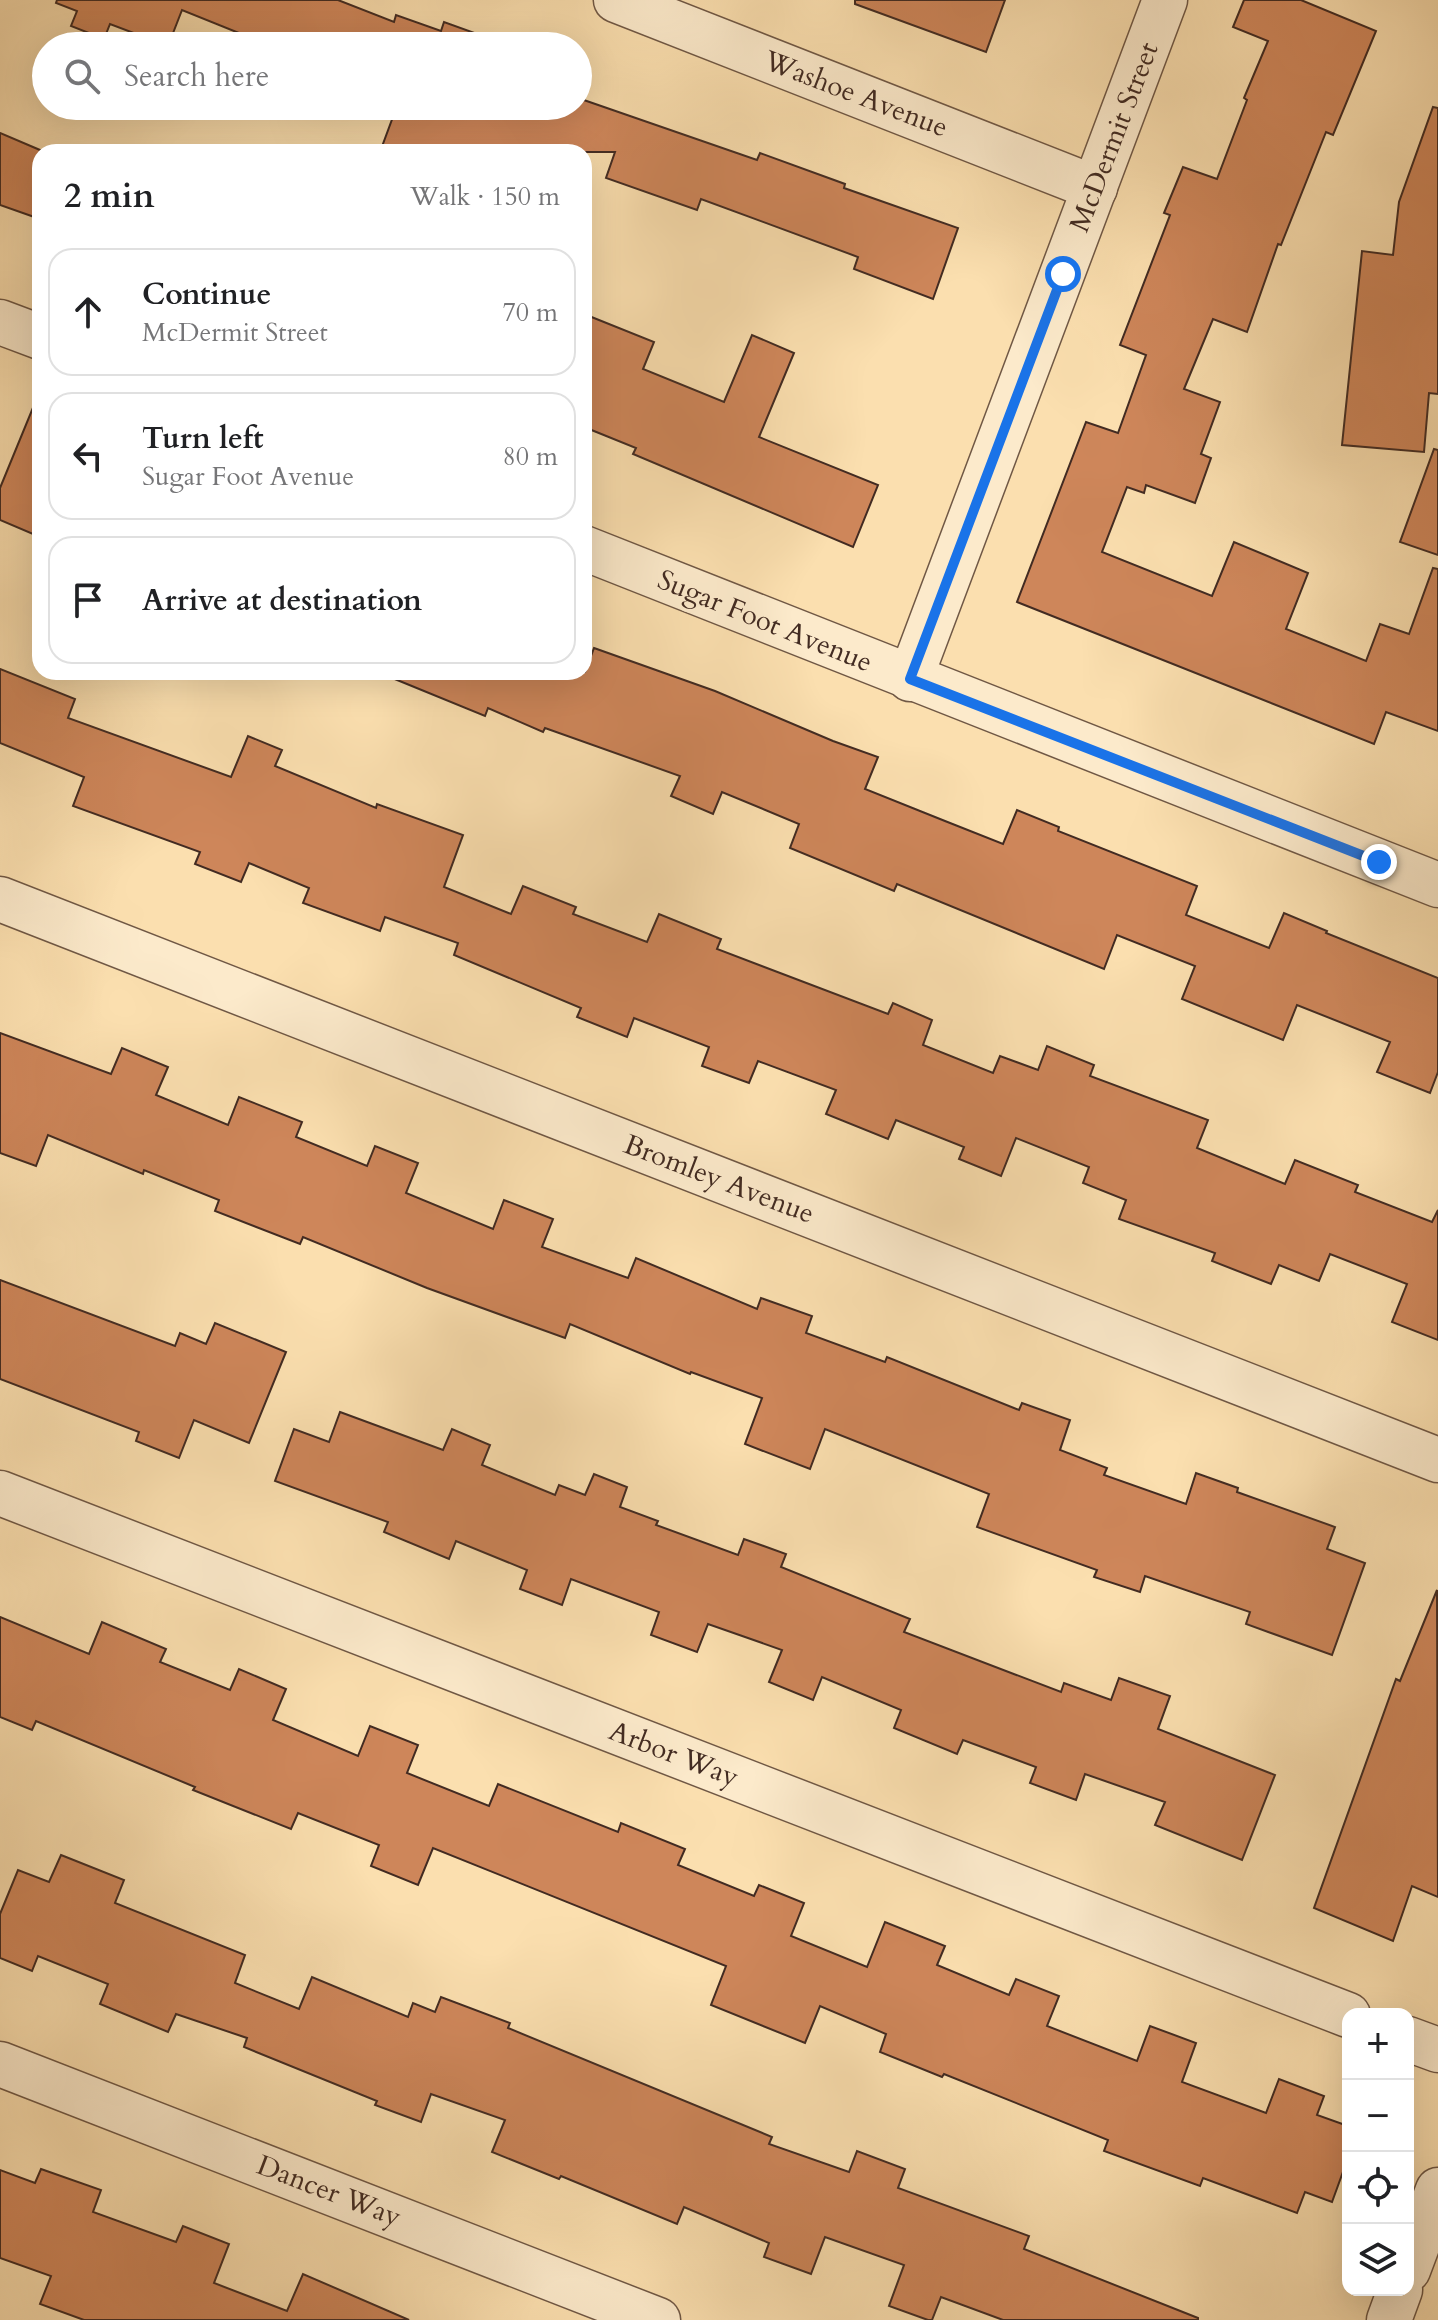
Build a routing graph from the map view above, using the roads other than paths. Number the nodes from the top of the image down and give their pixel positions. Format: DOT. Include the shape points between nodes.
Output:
graph roads {
  1 [pos="616,0"];
  2 [pos="1165,0"];
  3 [pos="1095,188"];
  4 [pos="0,322"];
  5 [pos="32,334"];
  6 [pos="592,551"];
  7 [pos="910,679"];
  8 [pos="1438,885"];
  9 [pos="0,899"];
  10 [pos="1438,1460"];
  11 [pos="0,1493"];
  12 [pos="1342,2013"];
  13 [pos="1414,2041"];
  14 [pos="1438,2050"];
  15 [pos="0,2064"];
  16 [pos="1438,2190"];
  17 [pos="1414,2254"];
  18 [pos="1398,2296"];
  19 [pos="658,2320"];
  20 [pos="1389,2320"];
  1 -- 3 [label="street, Washoe Avenue"];
  2 -- 3 [label="street, McDermit Street"];
  3 -- 7 [label="street, McDermit Street"];
  4 -- 5 [label="street"];
  6 -- 7 [label="street, Sugar Foot Avenue"];
  7 -- 8 [label="street, Sugar Foot Avenue"];
  9 -- 10 [label="street, Bromley Avenue"];
  11 -- 12 [label="street, Arbor Way"];
  13 -- 14 [label="street"];
  15 -- 19 [label="street, Dancer Way"];
  16 -- 17 [label="street"];
  18 -- 20 [label="street"];
}
